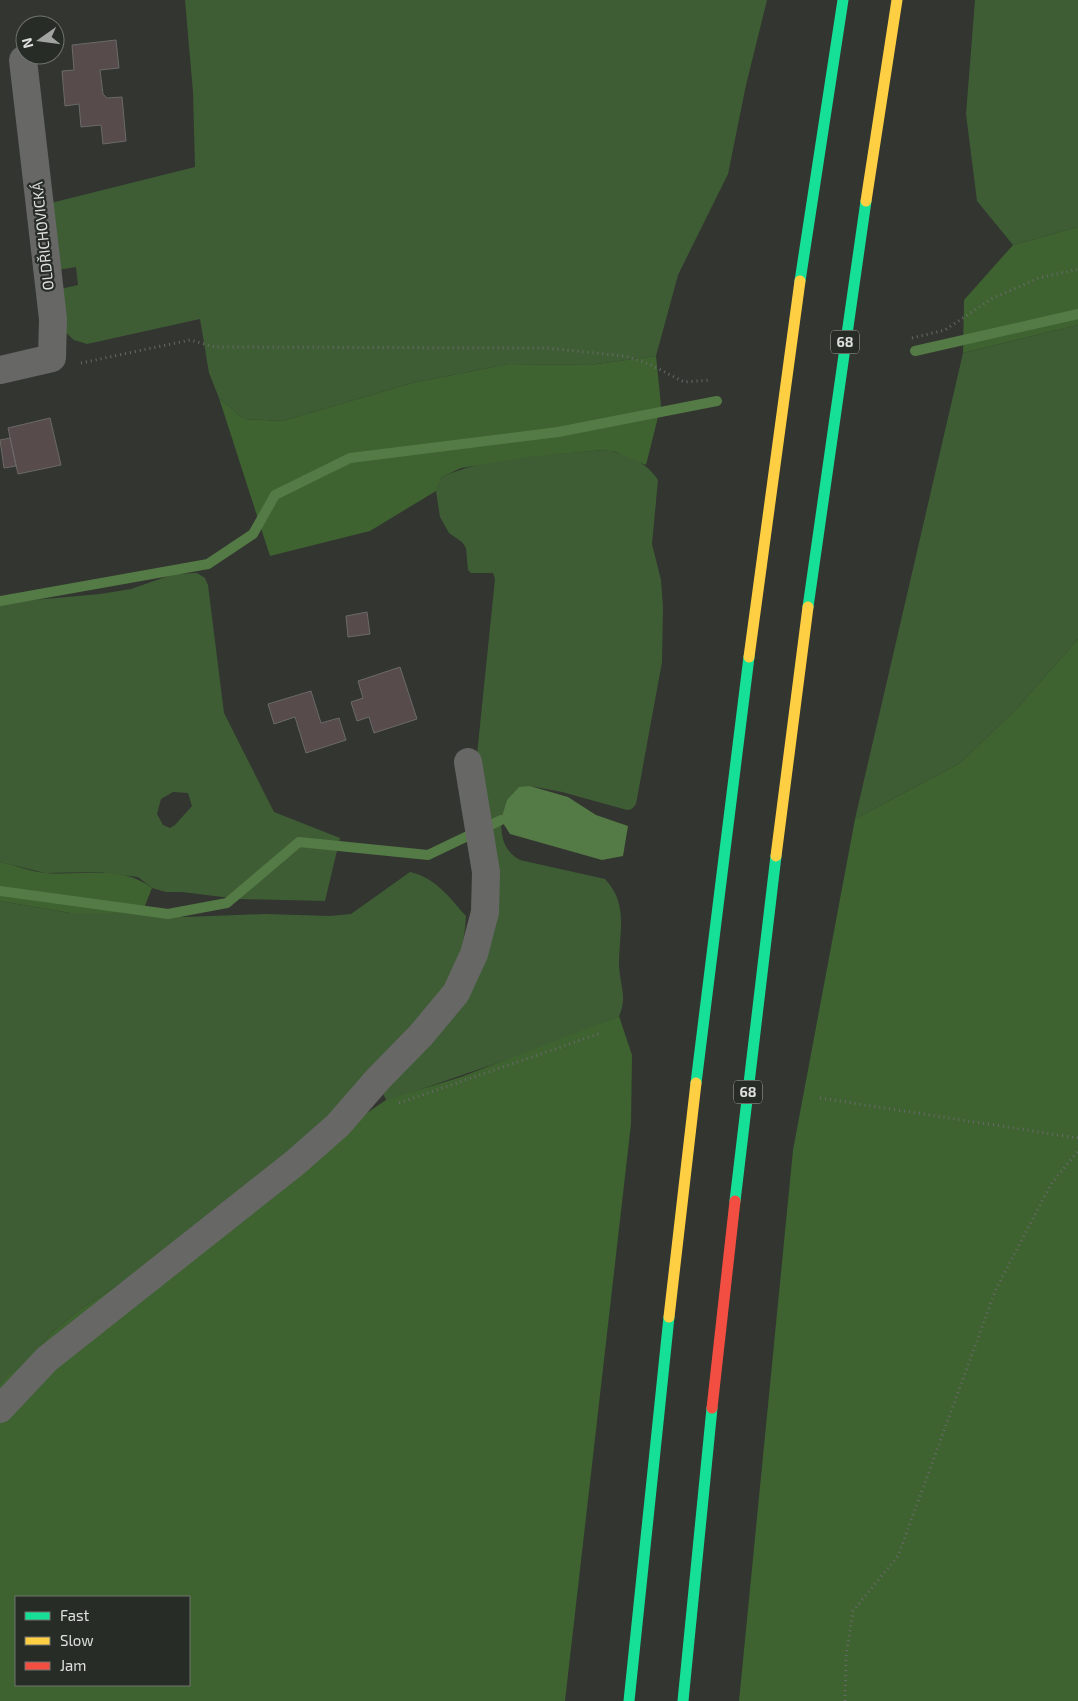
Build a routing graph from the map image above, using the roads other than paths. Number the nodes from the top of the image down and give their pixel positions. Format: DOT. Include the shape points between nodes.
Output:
graph roads {
  1 [pos="842,0"];
  2 [pos="897,0"];
  3 [pos="24,65"];
  4 [pos="0,370"];
  5 [pos="468,762"];
  6 [pos="0,1410"];
  7 [pos="629,1701"];
  8 [pos="683,1701"];
  1 -- 7 [label="highway" via="765,523 721,867 651,1466"];
  2 -- 8 [label="highway, 68" via="824,484 773,871 704,1472"];
  3 -- 4 [label="street, OLDŘICHOVICKÁ" via="53,319 52,358"];
  5 -- 6 [label="street" via="486,872 486,912 474,954 456,993 338,1125 296,1162 46,1359"];
}
